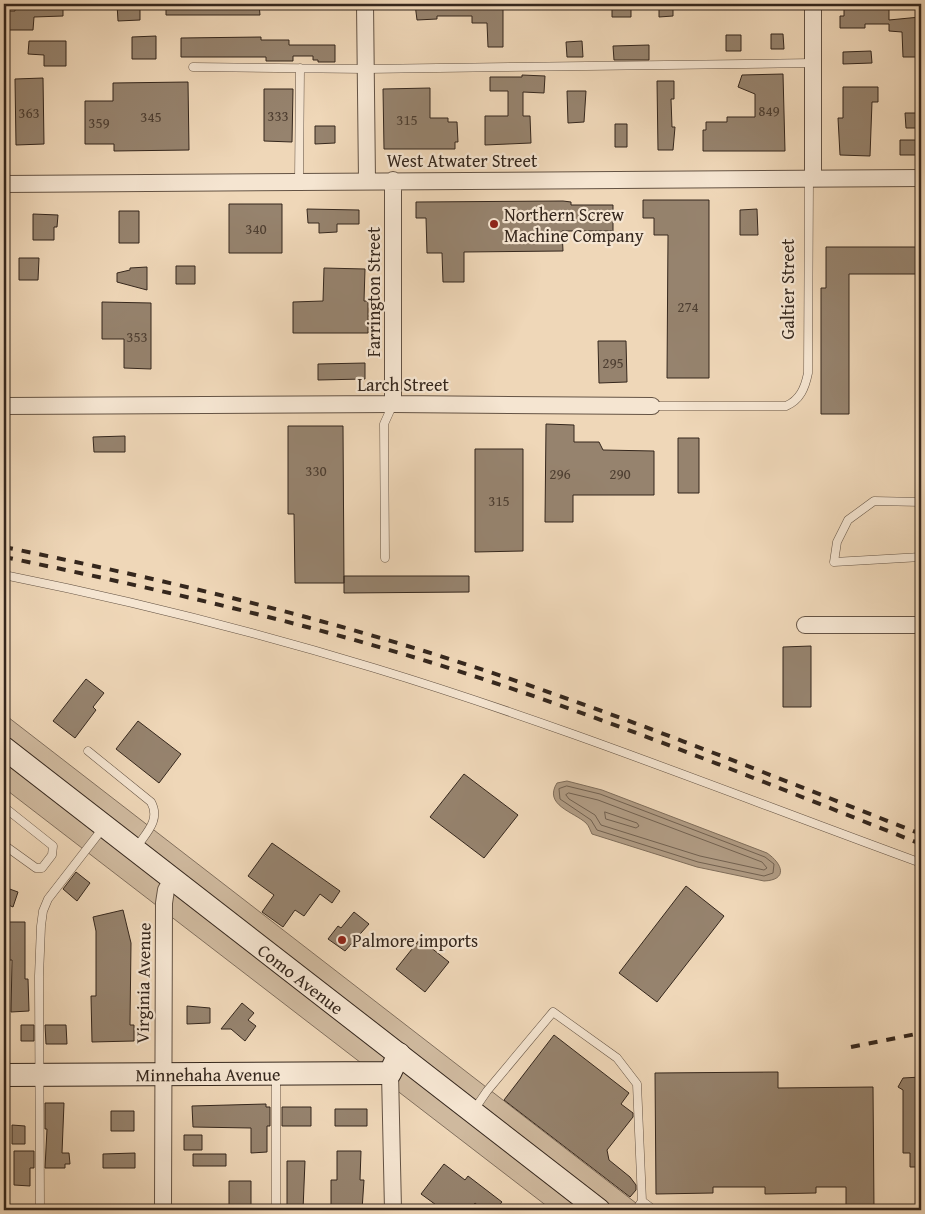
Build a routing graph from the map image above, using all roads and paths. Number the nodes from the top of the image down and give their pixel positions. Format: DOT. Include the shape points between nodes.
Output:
graph roads {
  1 [pos="365,4"];
  2 [pos="813,4"];
  3 [pos="813,63"];
  4 [pos="193,67"];
  5 [pos="300,68"];
  6 [pos="366,69"];
  7 [pos="811,178"];
  8 [pos="921,178"];
  9 [pos="367,180"];
  10 [pos="394,180"];
  11 [pos="299,181"];
  12 [pos="4,184"];
  13 [pos="799,397"];
  14 [pos="393,404"];
  15 [pos="4,406"];
  16 [pos="652,406"];
  17 [pos="921,502"];
  18 [pos="921,557"];
  19 [pos="385,558"];
  20 [pos="4,575"];
  21 [pos="805,625"];
  22 [pos="921,625"];
  23 [pos="88,752"];
  24 [pos="6,754"];
  25 [pos="4,807"];
  26 [pos="104,826"];
  27 [pos="4,846"];
  28 [pos="135,850"];
  29 [pos="921,863"];
  30 [pos="172,878"];
  31 [pos="395,1064"];
  32 [pos="276,1073"];
  33 [pos="40,1074"];
  34 [pos="162,1074"];
  35 [pos="4,1075"];
  36 [pos="473,1112"];
  37 [pos="642,1201"];
  38 [pos="40,1210"];
  39 [pos="163,1210"];
  40 [pos="276,1210"];
  41 [pos="393,1210"];
  42 [pos="599,1210"];
  43 [pos="636,1210"];
  44 [pos="654,1210"];
  1 -- 6 [label="street"];
  2 -- 3 [label="street, Galtier Street"];
  3 -- 6 [label="lane"];
  3 -- 7 [label="street, Galtier Street"];
  4 -- 5 [label="lane"];
  5 -- 6 [label="lane"];
  5 -- 11 [label="lane"];
  6 -- 9 [label="street"];
  7 -- 8 [label="street, West Atwater Street"];
  7 -- 10 [label="street, West Atwater Street"];
  7 -- 13 [label="lane, Galtier Street" via="808,373"];
  9 -- 10 [label="street, West Atwater Street"];
  9 -- 11 [label="street, West Atwater Street"];
  10 -- 14 [label="street, Farrington Street"];
  11 -- 12 [label="street, West Atwater Street"];
  13 -- 16 [label="lane, Larch Street" via="786,406"];
  14 -- 15 [label="street, Larch Street"];
  14 -- 16 [label="street, Larch Street"];
  14 -- 19 [label="lane" via="384,424"];
  17 -- 18 [label="lane" via="874,501 848,520 837,542 834,562"];
  20 -- 29 [label="lane" via="174,613 375,668 573,736"];
  21 -- 22 [label="street"];
  23 -- 28 [label="lane" via="151,802 155,810 156,818"];
  24 -- 26 [label="main road, Como Avenue"];
  25 -- 27 [label="lane" via="53,846 53,850 42,868 36,868"];
  26 -- 28 [label="main road, Como Avenue"];
  26 -- 33 [label="lane" via="48,899 43,911 39,976"];
  28 -- 30 [label="main road, Como Avenue"];
  30 -- 31 [label="main road, Como Avenue"];
  30 -- 34 [label="street, Virginia Avenue" via="164,903"];
  31 -- 32 [label="main road, Minnehaha Avenue"];
  31 -- 36 [label="main road, Como Avenue"];
  31 -- 41 [label="street"];
  32 -- 34 [label="main road, Minnehaha Avenue"];
  32 -- 40 [label="lane"];
  33 -- 34 [label="main road, Minnehaha Avenue"];
  33 -- 35 [label="main road, Minnehaha Avenue"];
  33 -- 38 [label="lane"];
  34 -- 39 [label="street, Virginia Avenue"];
  36 -- 37 [label="lane" via="553,1012 617,1058 637,1084"];
  36 -- 42 [label="main road, Como Avenue"];
  37 -- 43 [label="lane"];
  37 -- 44 [label="lane"];
}
